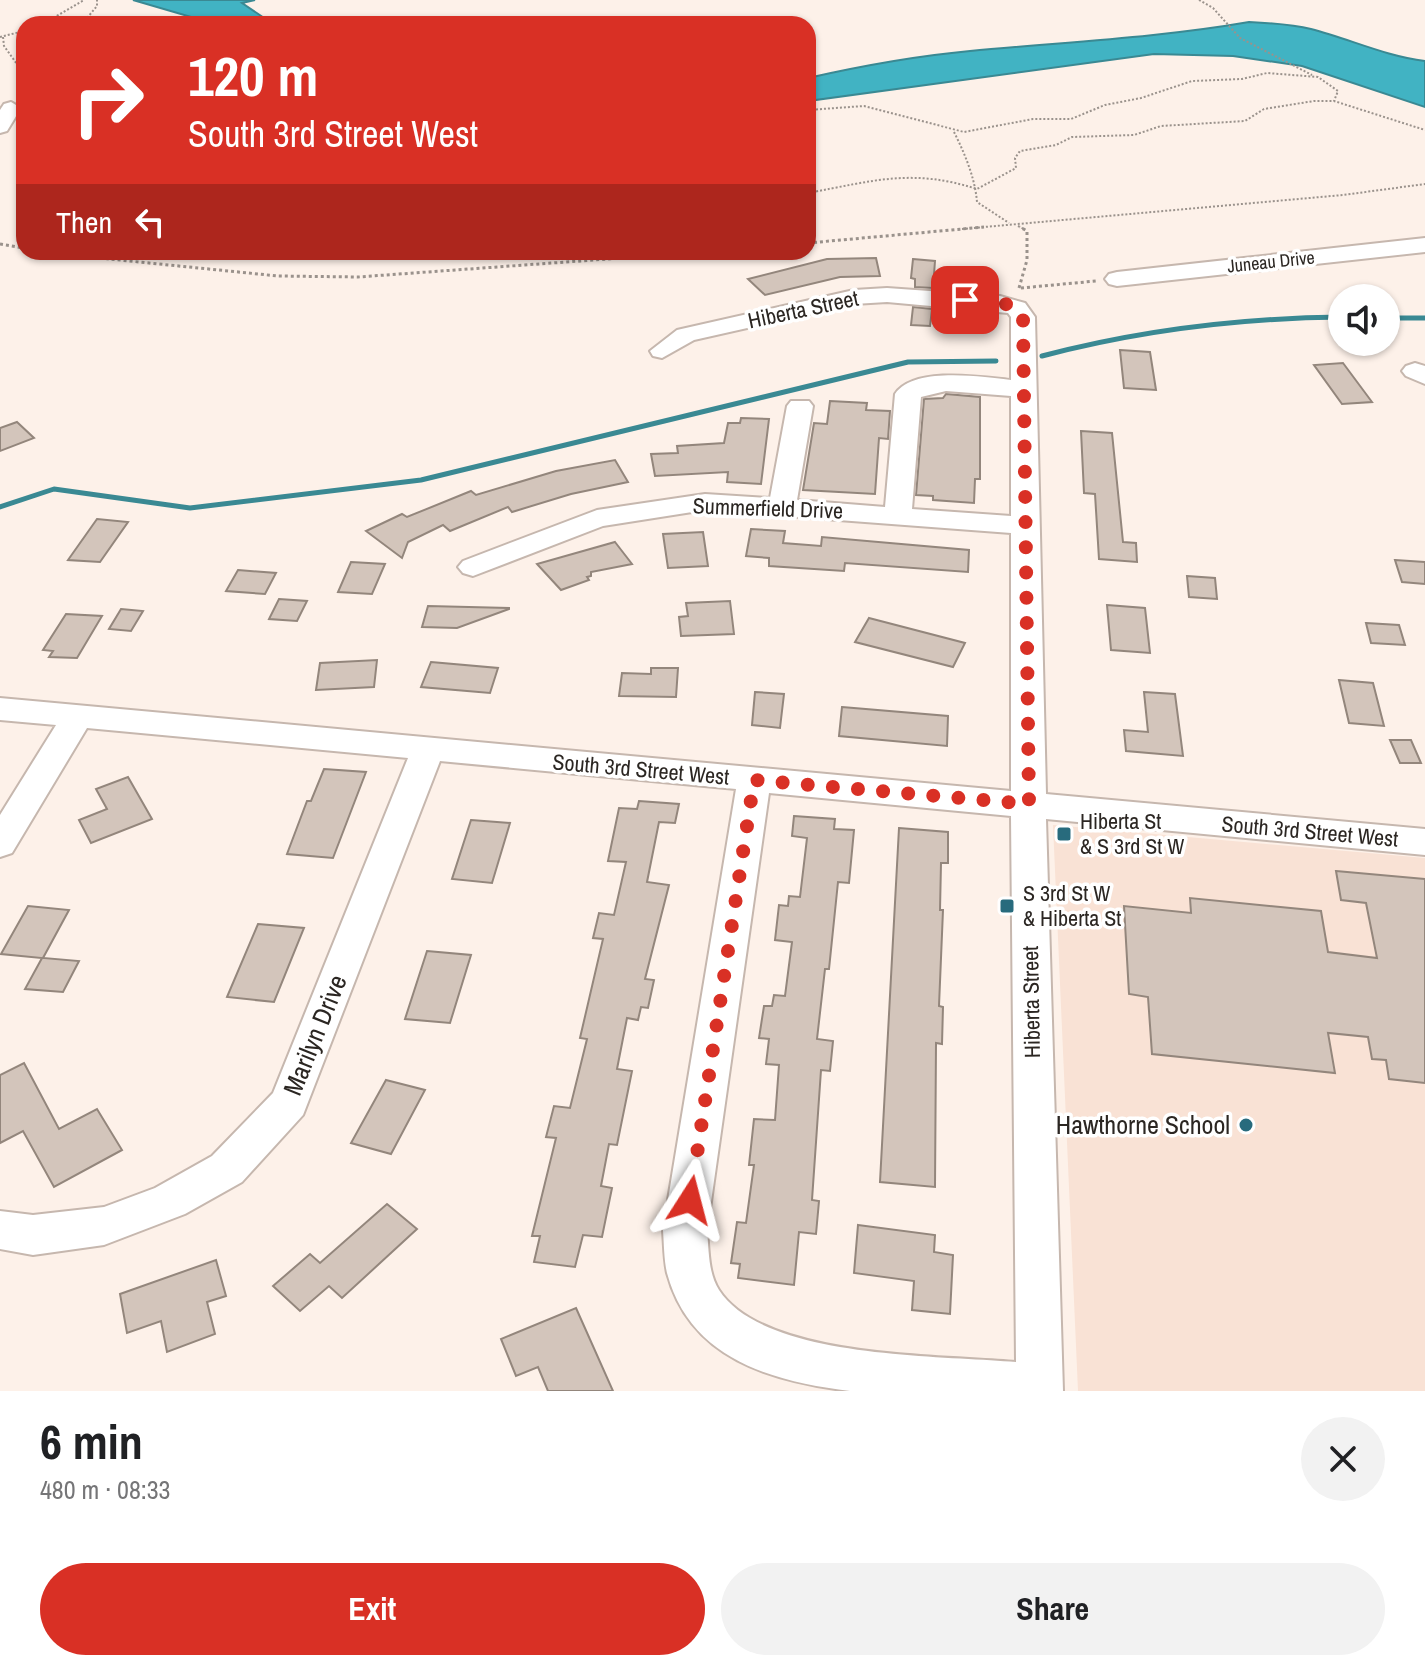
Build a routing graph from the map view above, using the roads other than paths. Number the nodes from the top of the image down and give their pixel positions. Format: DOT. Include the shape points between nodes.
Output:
graph roads {
  1 [pos="11,108"];
  2 [pos="0,127"];
  3 [pos="1425,245"];
  4 [pos="1117,279"];
  5 [pos="662,351"];
  6 [pos="1022,389"];
  7 [pos="800,406"];
  8 [pos="782,506"];
  9 [pos="898,514"];
  10 [pos="1024,525"];
  11 [pos="473,567"];
  12 [pos="0,709"];
  13 [pos="78,716"];
  14 [pos="428,749"];
  15 [pos="754,780"];
  16 [pos="1029,804"];
  17 [pos="1425,842"];
  18 [pos="0,844"];
  19 [pos="0,1230"];
  20 [pos="1040,1389"];
  1 -- 2 [label="street"];
  3 -- 4 [label="street, Juneau Drive"];
  5 -- 6 [label="street, Hiberta Street" via="686,335 854,297 1000,303 1017,308 1023,317"];
  6 -- 9 [label="street" via="933,383 908,394"];
  6 -- 10 [label="street, Hiberta Street"];
  7 -- 8 [label="street"];
  8 -- 9 [label="street, Summerfield Drive"];
  8 -- 11 [label="street, Summerfield Drive" via="705,502 597,518"];
  9 -- 10 [label="street, Summerfield Drive"];
  10 -- 16 [label="street, Hiberta Street"];
  12 -- 13 [label="street, South 3rd Street West"];
  13 -- 14 [label="street, South 3rd Street West"];
  13 -- 18 [label="street"];
  14 -- 15 [label="street, South 3rd Street West"];
  14 -- 19 [label="street, Marilyn Drive" via="289,1103 227,1169 170,1201 104,1226 33,1235"];
  15 -- 16 [label="street, South 3rd Street West"];
  15 -- 20 [label="street" via="685,1230 684,1258 693,1287 723,1328 773,1356"];
  16 -- 17 [label="street, South 3rd Street West"];
  16 -- 20 [label="street, Hiberta Street"];
}
